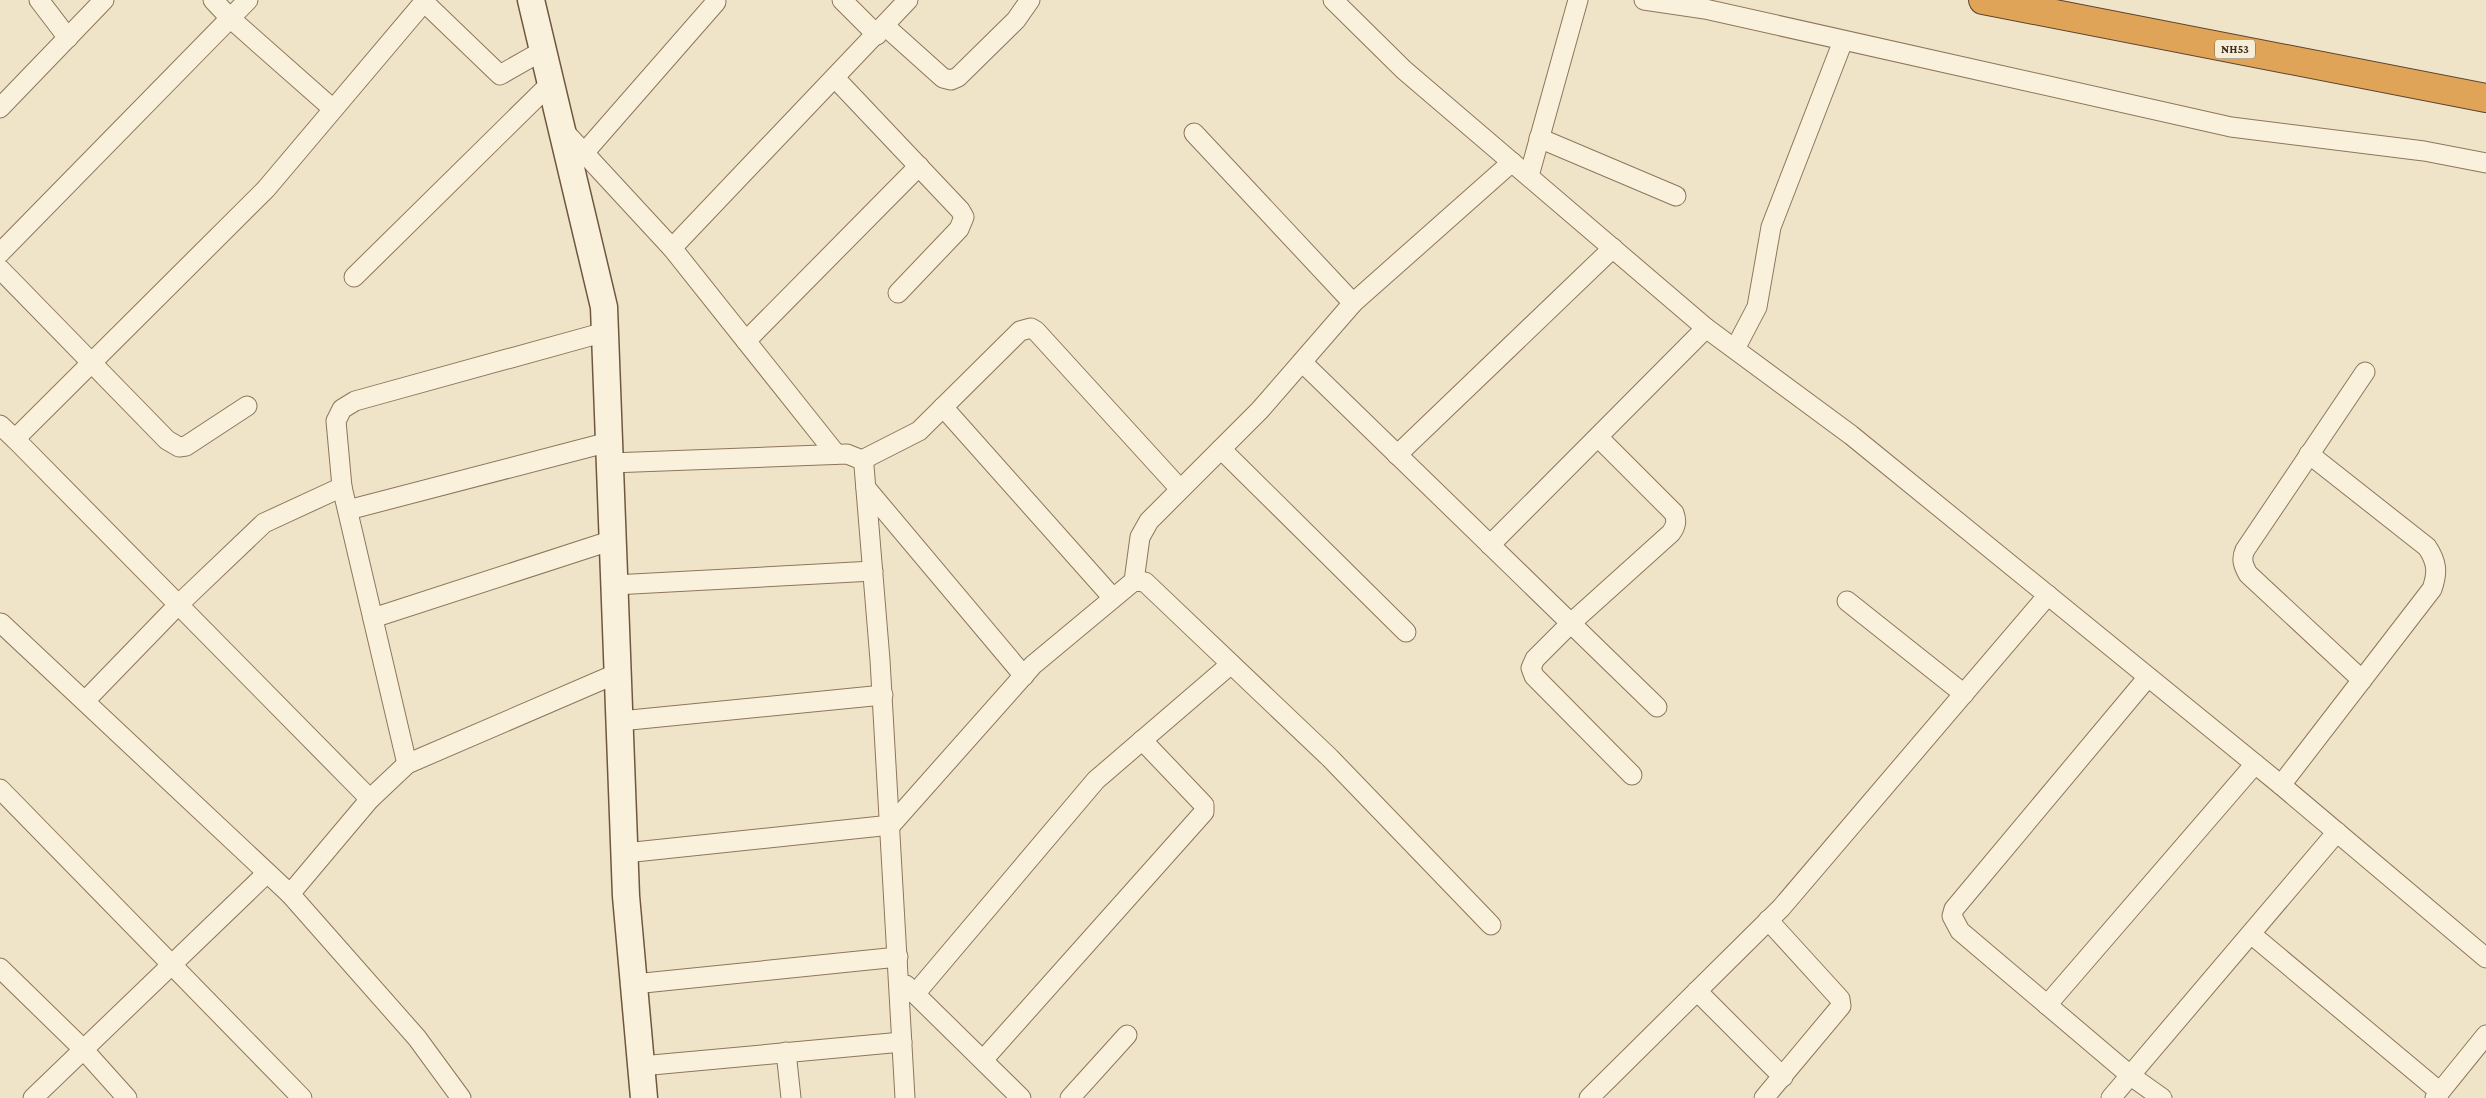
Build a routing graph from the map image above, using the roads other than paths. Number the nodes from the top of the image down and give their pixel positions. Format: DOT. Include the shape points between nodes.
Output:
graph roads {
  1 [pos="39,0"];
  2 [pos="104,0"];
  3 [pos="213,0"];
  4 [pos="248,0"];
  5 [pos="531,0"];
  6 [pos="842,0"];
  7 [pos="908,0"];
  8 [pos="1030,0"];
  9 [pos="1333,0"];
  10 [pos="1578,0"];
  11 [pos="1644,0"];
  12 [pos="1983,0"];
  13 [pos="715,1"];
  14 [pos="2017,3"];
  15 [pos="230,18"];
  16 [pos="881,30"];
  17 [pos="68,38"];
  18 [pos="1843,41"];
  19 [pos="542,51"];
  20 [pos="835,78"];
  21 [pos="550,84"];
  22 [pos="2486,98"];
  23 [pos="0,108"];
  24 [pos="333,109"];
  25 [pos="560,127"];
  26 [pos="1194,133"];
  27 [pos="1539,138"];
  28 [pos="584,153"];
  29 [pos="1512,162"];
  30 [pos="2486,163"];
  31 [pos="919,166"];
  32 [pos="1528,176"];
  33 [pos="1676,196"];
  34 [pos="672,248"];
  35 [pos="1613,248"];
  36 [pos="0,253"];
  37 [pos="0,269"];
  38 [pos="354,278"];
  39 [pos="898,293"];
  40 [pos="1354,304"];
  41 [pos="1706,328"];
  42 [pos="605,332"];
  43 [pos="746,341"];
  44 [pos="1735,349"];
  45 [pos="1302,362"];
  46 [pos="92,363"];
  47 [pos="2365,372"];
  48 [pos="247,406"];
  49 [pos="943,407"];
  50 [pos="0,425"];
  51 [pos="1598,437"];
  52 [pos="15,439"];
  53 [pos="1221,449"];
  54 [pos="609,452"];
  55 [pos="836,454"];
  56 [pos="2309,454"];
  57 [pos="1397,455"];
  58 [pos="862,460"];
  59 [pos="342,487"];
  60 [pos="866,488"];
  61 [pos="1180,489"];
  62 [pos="348,510"];
  63 [pos="613,540"];
  64 [pos="1490,545"];
  65 [pos="873,572"];
  66 [pos="1134,581"];
  67 [pos="614,585"];
  68 [pos="2048,596"];
  69 [pos="1113,598"];
  70 [pos="1846,601"];
  71 [pos="178,604"];
  72 [pos="373,618"];
  73 [pos="0,623"];
  74 [pos="1571,623"];
  75 [pos="1406,632"];
  76 [pos="1231,664"];
  77 [pos="618,673"];
  78 [pos="1024,676"];
  79 [pos="2148,677"];
  80 [pos="2362,680"];
  81 [pos="1964,694"];
  82 [pos="883,695"];
  83 [pos="85,701"];
  84 [pos="1657,707"];
  85 [pos="620,721"];
  86 [pos="1142,740"];
  87 [pos="407,764"];
  88 [pos="2255,764"];
  89 [pos="1632,774"];
  90 [pos="2281,785"];
  91 [pos="0,789"];
  92 [pos="370,799"];
  93 [pos="891,824"];
  94 [pos="2337,832"];
  95 [pos="625,853"];
  96 [pos="267,873"];
  97 [pos="290,894"];
  98 [pos="1768,920"];
  99 [pos="1491,925"];
  100 [pos="2251,934"];
  101 [pos="898,957"];
  102 [pos="2486,958"];
  103 [pos="172,964"];
  104 [pos="0,968"];
  105 [pos="899,979"];
  106 [pos="634,984"];
  107 [pos="1697,991"];
  108 [pos="915,994"];
  109 [pos="2047,1005"];
  110 [pos="1127,1035"];
  111 [pos="2486,1035"];
  112 [pos="902,1042"];
  113 [pos="83,1050"];
  114 [pos="786,1052"];
  115 [pos="982,1060"];
  116 [pos="641,1066"];
  117 [pos="2131,1076"];
  118 [pos="1783,1077"];
  119 [pos="2438,1095"];
  120 [pos="33,1098"];
  121 [pos="127,1098"];
  122 [pos="302,1098"];
  123 [pos="461,1098"];
  124 [pos="644,1098"];
  125 [pos="791,1098"];
  126 [pos="905,1098"];
  127 [pos="1021,1098"];
  128 [pos="1070,1098"];
  129 [pos="1589,1098"];
  130 [pos="1764,1098"];
  131 [pos="2111,1098"];
  132 [pos="2162,1098"];
  1 -- 17 [label="street"];
  2 -- 17 [label="street"];
  3 -- 15 [label="street"];
  4 -- 15 [label="street"];
  5 -- 19 [label="main road"];
  6 -- 16 [label="street"];
  7 -- 16 [label="street"];
  8 -- 16 [label="street" via="1016,20 958,77 951,80 943,78"];
  9 -- 29 [label="street" via="1404,70"];
  10 -- 27 [label="street"];
  11 -- 18 [label="street" via="1706,9"];
  12 -- 14 [label="highway, NH53"];
  13 -- 28 [label="street"];
  14 -- 22 [label="highway, NH53"];
  15 -- 24 [label="street"];
  15 -- 36 [label="street"];
  16 -- 20 [label="street"];
  17 -- 23 [label="street"];
  18 -- 30 [label="street" via="2231,127 2424,151"];
  18 -- 44 [label="street" via="1771,227 1757,306"];
  19 -- 21 [label="main road"];
  19 -- 24 [label="street" via="500,75 424,2"];
  20 -- 31 [label="street"];
  20 -- 34 [label="street"];
  21 -- 25 [label="main road"];
  21 -- 38 [label="street"];
  24 -- 46 [label="street" via="266,189"];
  25 -- 28 [label="street"];
  25 -- 42 [label="main road" via="604,307"];
  26 -- 40 [label="street"];
  27 -- 32 [label="street"];
  27 -- 33 [label="street"];
  28 -- 34 [label="street"];
  29 -- 32 [label="street"];
  29 -- 40 [label="street"];
  31 -- 39 [label="street" via="964,216 959,229"];
  31 -- 43 [label="street"];
  32 -- 35 [label="street"];
  34 -- 43 [label="street"];
  35 -- 41 [label="street"];
  35 -- 57 [label="street"];
  37 -- 46 [label="street"];
  40 -- 45 [label="street"];
  41 -- 44 [label="street"];
  41 -- 51 [label="street"];
  42 -- 54 [label="main road"];
  42 -- 59 [label="street" via="355,400 342,409 336,421"];
  43 -- 55 [label="street"];
  44 -- 68 [label="street" via="1851,435"];
  45 -- 53 [label="street"];
  45 -- 57 [label="street"];
  46 -- 48 [label="street" via="167,440 179,447 186,446"];
  46 -- 52 [label="street"];
  47 -- 56 [label="street"];
  49 -- 58 [label="street" via="919,431"];
  49 -- 61 [label="street" via="1020,330 1031,328"];
  49 -- 69 [label="street"];
  50 -- 52 [label="street"];
  51 -- 64 [label="street"];
  51 -- 74 [label="street" via="1674,513 1676,520 1671,533"];
  52 -- 71 [label="street"];
  53 -- 61 [label="street"];
  53 -- 75 [label="street"];
  54 -- 55 [label="street"];
  54 -- 62 [label="street"];
  54 -- 63 [label="main road"];
  55 -- 58 [label="street"];
  56 -- 80 [label="street" via="2245,550 2243,566"];
  56 -- 80 [label="street" via="2427,548 2435,559 2437,575 2432,589"];
  57 -- 64 [label="street"];
  58 -- 60 [label="street"];
  59 -- 62 [label="street"];
  59 -- 71 [label="street" via="264,523"];
  60 -- 65 [label="street"];
  60 -- 78 [label="street"];
  61 -- 66 [label="street" via="1142,532"];
  62 -- 72 [label="street"];
  63 -- 67 [label="main road"];
  63 -- 72 [label="street"];
  64 -- 74 [label="street"];
  65 -- 67 [label="street"];
  65 -- 82 [label="street"];
  66 -- 69 [label="street"];
  66 -- 76 [label="street" via="1145,582"];
  67 -- 77 [label="main road"];
  68 -- 79 [label="street"];
  68 -- 81 [label="street"];
  69 -- 78 [label="street"];
  70 -- 81 [label="street"];
  71 -- 83 [label="street"];
  71 -- 92 [label="street"];
  72 -- 87 [label="street"];
  73 -- 83 [label="street"];
  74 -- 84 [label="street"];
  74 -- 89 [label="street" via="1535,660 1531,668 1534,676"];
  76 -- 86 [label="street"];
  76 -- 99 [label="street" via="1330,758"];
  77 -- 85 [label="main road"];
  77 -- 87 [label="street"];
  78 -- 93 [label="street"];
  79 -- 88 [label="street"];
  79 -- 109 [label="street" via="1954,909 1952,916 1960,931"];
  80 -- 90 [label="street"];
  81 -- 98 [label="street"];
  82 -- 85 [label="street"];
  82 -- 93 [label="street"];
  83 -- 96 [label="street"];
  85 -- 95 [label="main road"];
  86 -- 108 [label="street" via="1087,789"];
  86 -- 115 [label="street" via="1204,805 1204,812"];
  87 -- 92 [label="street"];
  88 -- 90 [label="street"];
  88 -- 109 [label="street"];
  90 -- 94 [label="street"];
  91 -- 103 [label="street"];
  92 -- 97 [label="street"];
  93 -- 95 [label="street"];
  93 -- 101 [label="street"];
  94 -- 100 [label="street"];
  94 -- 102 [label="street"];
  95 -- 106 [label="main road"];
  96 -- 97 [label="street"];
  96 -- 103 [label="street"];
  97 -- 123 [label="street" via="412,1032"];
  98 -- 107 [label="street"];
  98 -- 118 [label="street" via="1840,999 1841,1006"];
  100 -- 117 [label="street"];
  100 -- 119 [label="street"];
  101 -- 105 [label="street"];
  101 -- 106 [label="street"];
  103 -- 113 [label="street"];
  103 -- 122 [label="street"];
  104 -- 113 [label="street"];
  105 -- 108 [label="street"];
  105 -- 112 [label="street"];
  106 -- 116 [label="main road"];
  107 -- 118 [label="street"];
  107 -- 129 [label="street"];
  108 -- 115 [label="street"];
  109 -- 117 [label="street"];
  110 -- 128 [label="street"];
  111 -- 119 [label="street"];
  112 -- 114 [label="street"];
  112 -- 126 [label="street"];
  113 -- 120 [label="street"];
  113 -- 121 [label="street"];
  114 -- 116 [label="street"];
  114 -- 125 [label="street"];
  115 -- 127 [label="street"];
  116 -- 124 [label="main road"];
  117 -- 131 [label="street"];
  117 -- 132 [label="street"];
  118 -- 130 [label="street"];
}
